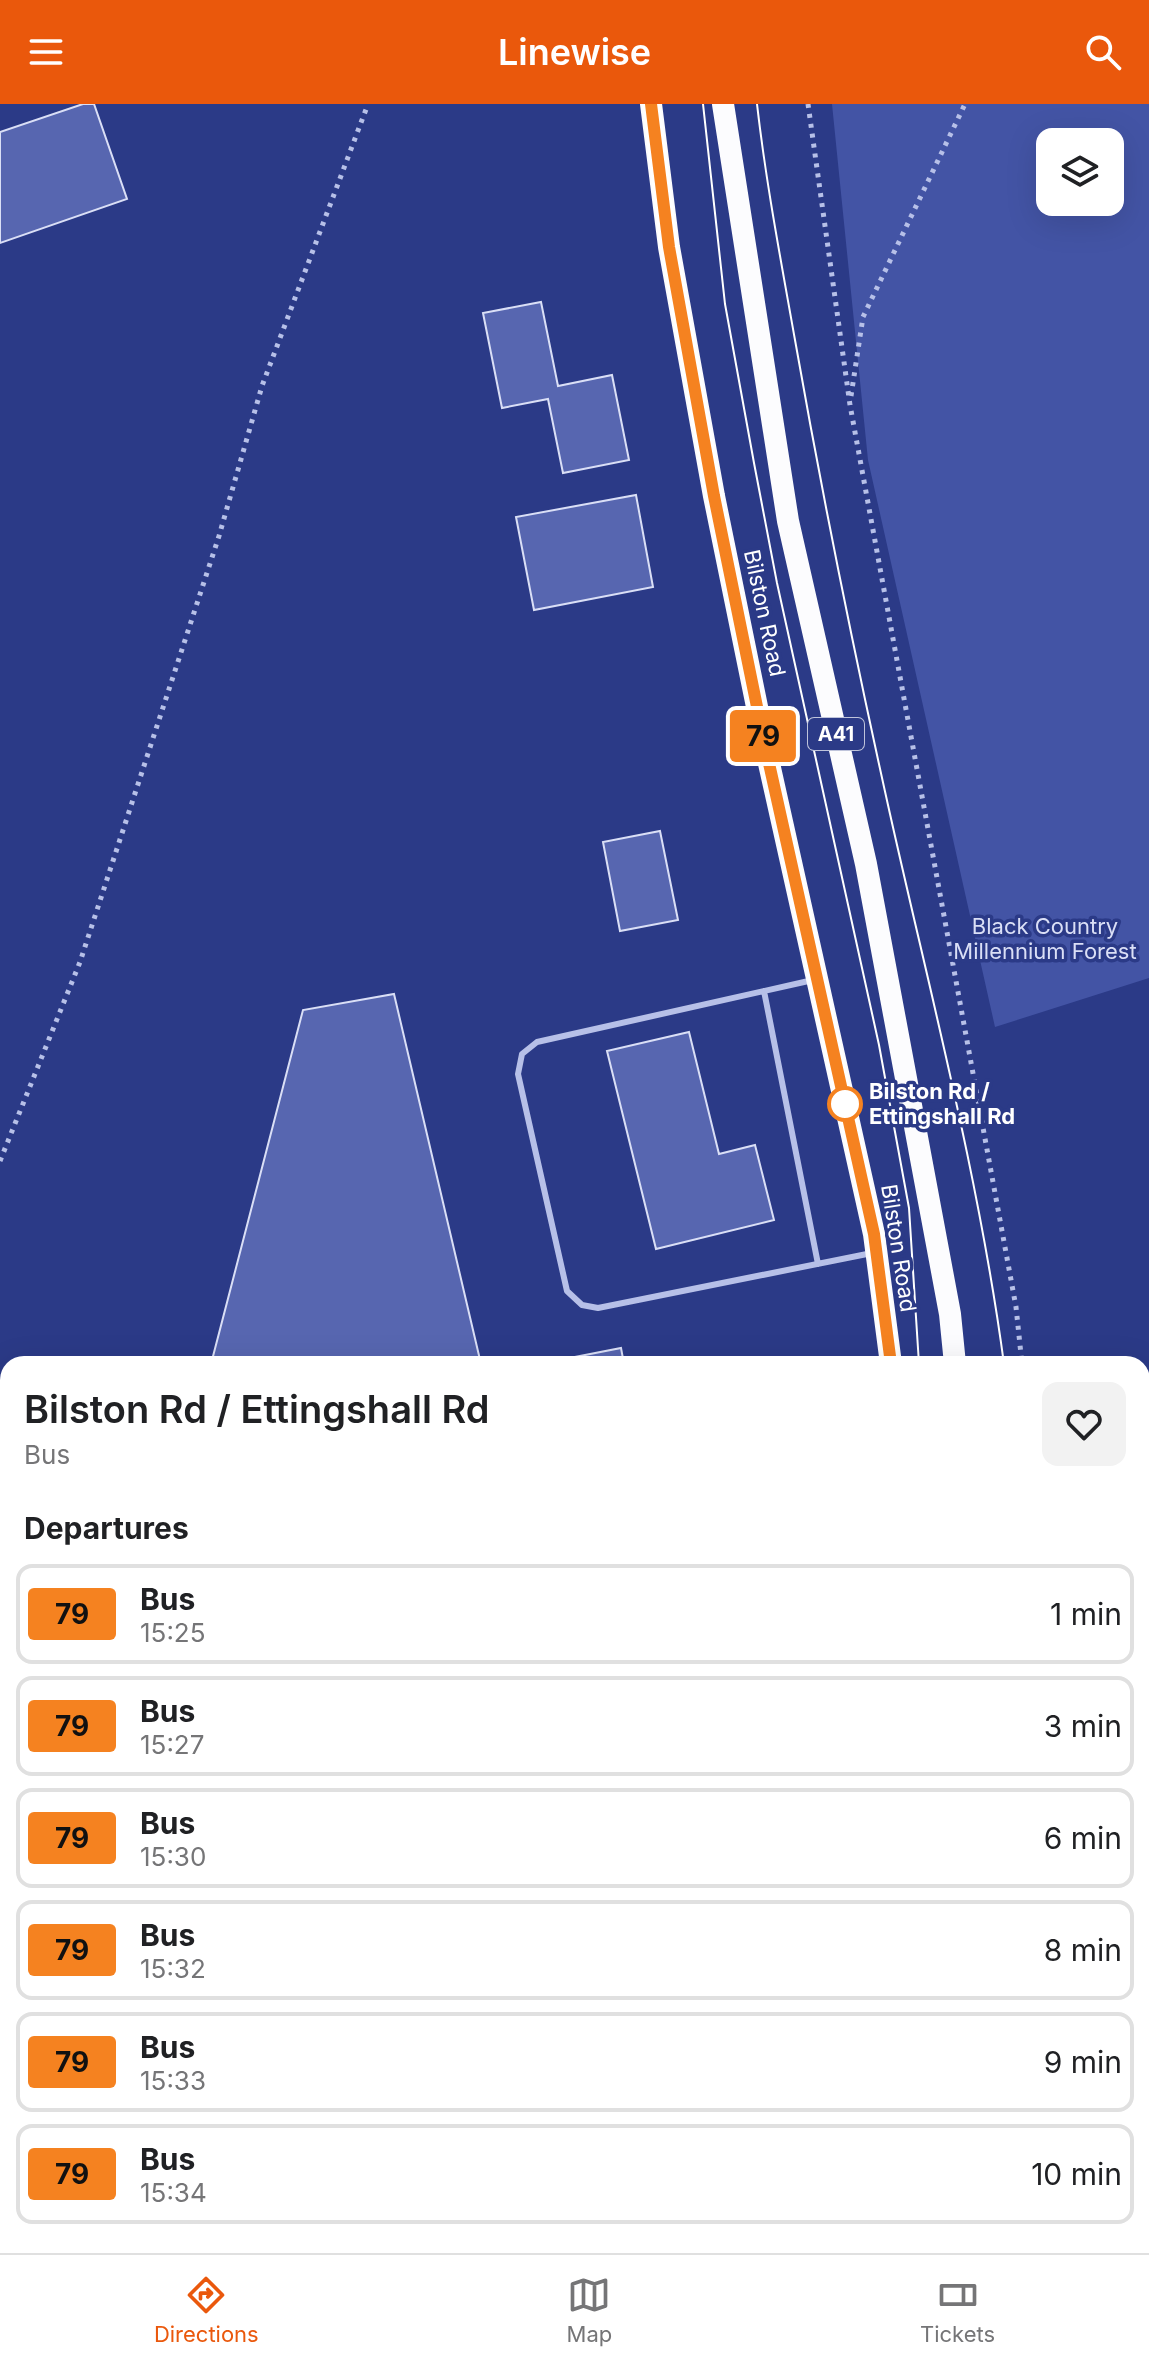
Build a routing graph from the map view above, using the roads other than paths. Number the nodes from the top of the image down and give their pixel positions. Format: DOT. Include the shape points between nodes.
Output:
graph roads {
  1 [pos="651,104"];
  2 [pos="723,104"];
  3 [pos="817,979"];
  4 [pos="764,991"];
  5 [pos="876,1252"];
  6 [pos="818,1264"];
  7 [pos="890,1356"];
  8 [pos="954,1356"];
  1 -- 3 [label="highway, Bilston Road" via="669,247 714,496"];
  2 -- 8 [label="highway, Bilston Road / A41" via="788,521 866,864"];
  3 -- 4 [label="lane"];
  3 -- 5 [label="highway, Bilston Road"];
  4 -- 6 [label="lane"];
  4 -- 6 [label="lane" via="537,1042 522,1054 518,1074 567,1291 582,1305 598,1308"];
  5 -- 6 [label="lane"];
  5 -- 7 [label="highway, Bilston Road"];
}
